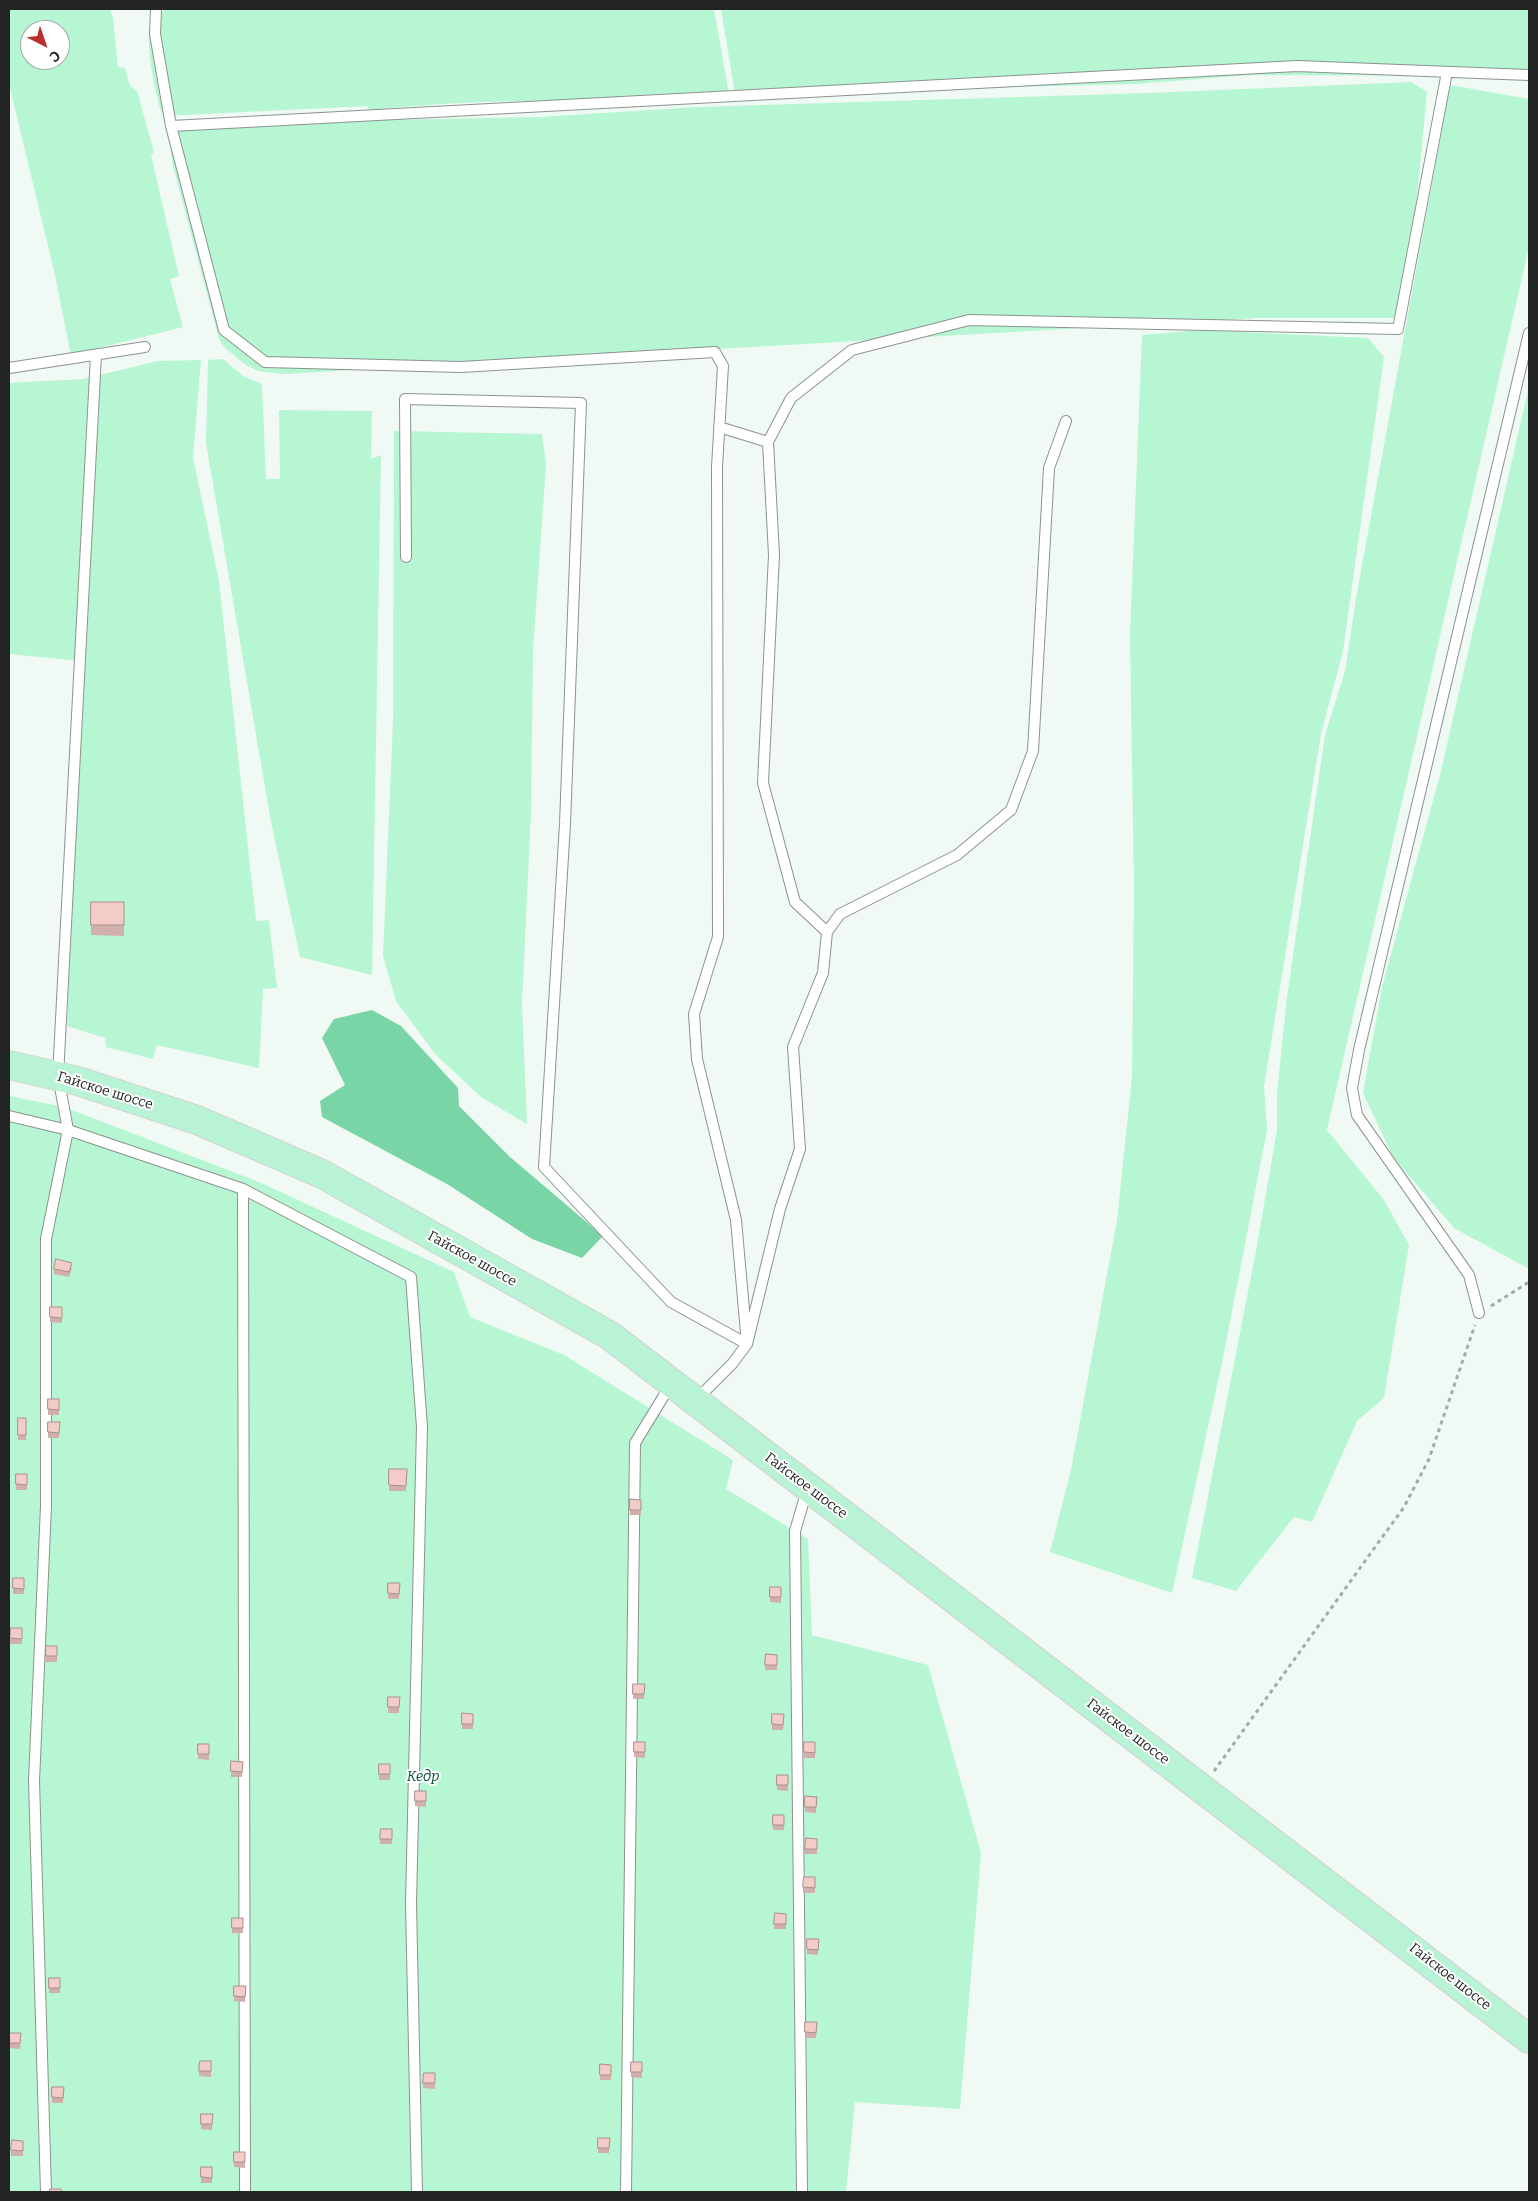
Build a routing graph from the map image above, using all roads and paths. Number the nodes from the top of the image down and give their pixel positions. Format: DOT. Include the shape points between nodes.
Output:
graph roads {
  1 [pos="156,9"];
  2 [pos="1447,72"];
  3 [pos="1529,75"];
  4 [pos="171,126"];
  5 [pos="1529,334"];
  6 [pos="145,348"];
  7 [pos="96,355"];
  8 [pos="9,368"];
  9 [pos="1066,421"];
  10 [pos="719,428"];
  11 [pos="768,442"];
  12 [pos="406,557"];
  13 [pos="827,932"];
  14 [pos="9,1065"];
  15 [pos="58,1076"];
  16 [pos="9,1116"];
  17 [pos="68,1130"];
  18 [pos="243,1189"];
  19 [pos="1529,1282"];
  20 [pos="1479,1313"];
  21 [pos="747,1344"];
  22 [pos="672,1383"];
  23 [pos="695,1401"];
  24 [pos="808,1487"];
  25 [pos="1202,1788"];
  26 [pos="1529,2039"];
  27 [pos="46,2192"];
  28 [pos="245,2192"];
  29 [pos="417,2192"];
  30 [pos="626,2192"];
  31 [pos="802,2192"];
  1 -- 4 [label="lane" via="156,34"];
  2 -- 3 [label="lane"];
  2 -- 4 [label="lane" via="1297,66"];
  2 -- 11 [label="lane" via="1398,328 969,320 852,350 791,398"];
  4 -- 10 [label="lane" via="224,330 265,362 461,367 715,352 723,366"];
  5 -- 20 [label="lane" via="1352,1088 1357,1115 1468,1275"];
  6 -- 7 [label="lane"];
  7 -- 8 [label="lane"];
  7 -- 15 [label="lane"];
  9 -- 13 [label="lane" via="1050,468 1033,751 1011,810 957,855 840,914"];
  10 -- 11 [label="lane"];
  10 -- 21 [label="lane" via="718,937 694,1014 697,1059 736,1220"];
  11 -- 13 [label="lane" via="774,555 763,783 795,902"];
  12 -- 21 [label="lane" via="404,399 581,402 565,824 544,1167 671,1302"];
  13 -- 21 [label="lane" via="823,973 793,1047 800,1149 780,1208"];
  14 -- 15 [label="main road, Гайское шоссе"];
  15 -- 17 [label="lane"];
  15 -- 22 [label="main road, Гайское шоссе" via="197,1120 322,1174 609,1335"];
  16 -- 17 [label="lane"];
  17 -- 18 [label="lane"];
  17 -- 27 [label="lane" via="46,1240 46,1506 34,1781"];
  18 -- 28 [label="lane"];
  18 -- 29 [label="lane" via="411,1277 422,1427 411,1902"];
  19 -- 20 [label="path"];
  20 -- 25 [label="path" via="1429,1459 1404,1507"];
  21 -- 23 [label="lane"];
  22 -- 23 [label="main road, Гайское шоссе"];
  22 -- 30 [label="lane" via="635,1443"];
  23 -- 24 [label="main road, Гайское шоссе"];
  24 -- 25 [label="main road, Гайское шоссе"];
  24 -- 31 [label="lane" via="795,1531"];
  25 -- 26 [label="main road, Гайское шоссе"];
}
